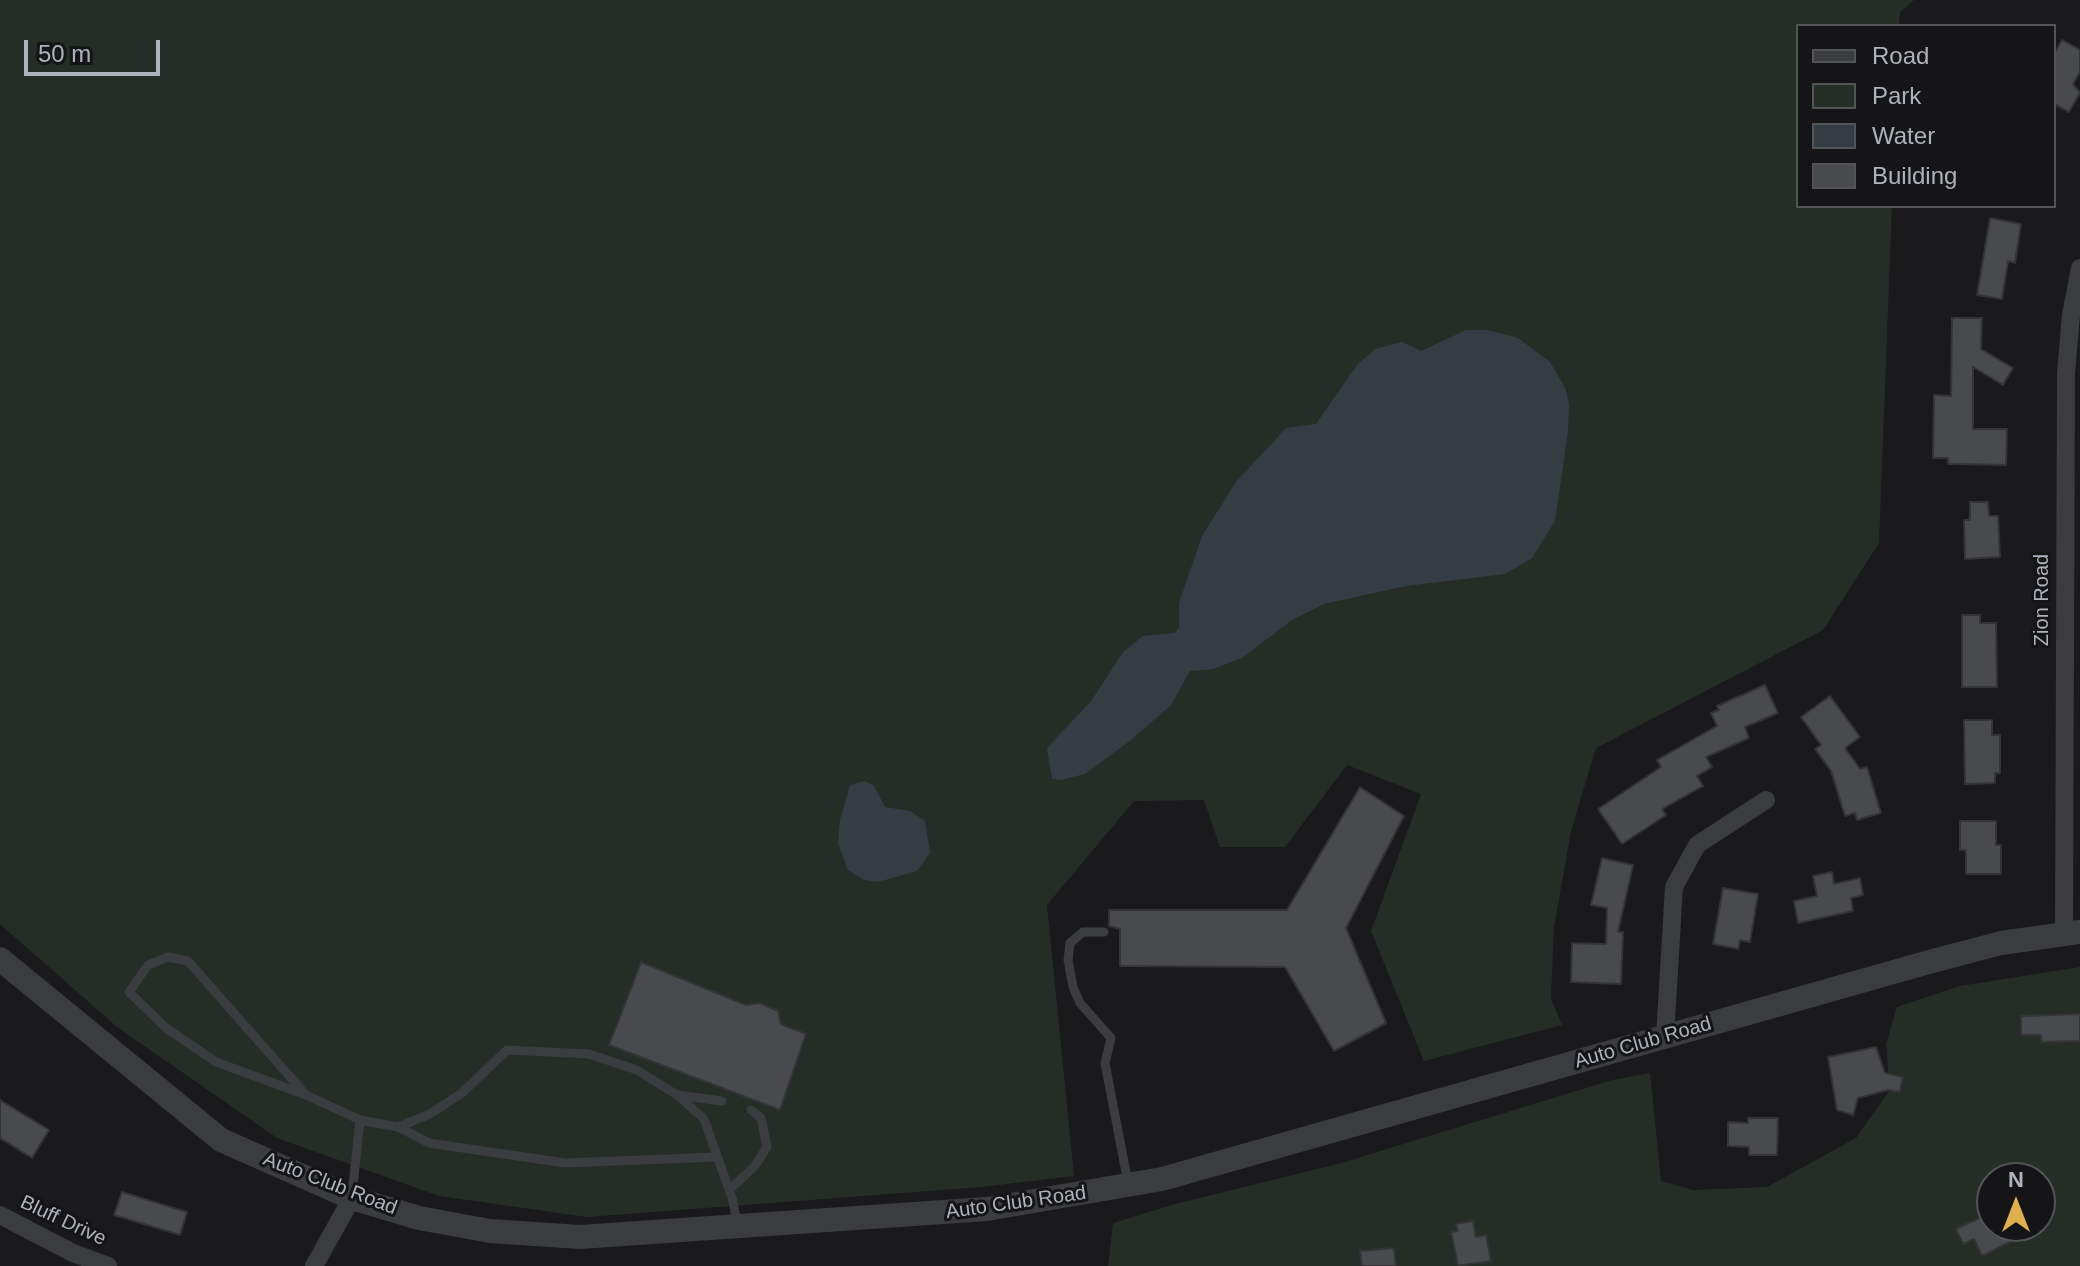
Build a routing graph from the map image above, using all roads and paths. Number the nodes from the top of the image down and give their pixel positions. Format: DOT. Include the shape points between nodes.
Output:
graph roads {
  1 [pos="2080,268"];
  2 [pos="2072,586"];
  3 [pos="1766,800"];
  4 [pos="1104,932"];
  5 [pos="2072,933"];
  6 [pos="0,959"];
  7 [pos="1665,1036"];
  8 [pos="306,1095"];
  9 [pos="677,1095"];
  10 [pos="722,1101"];
  11 [pos="751,1110"];
  12 [pos="360,1120"];
  13 [pos="398,1127"];
  14 [pos="717,1157"];
  15 [pos="1129,1186"];
  16 [pos="729,1190"];
  17 [pos="352,1198"];
  18 [pos="0,1215"];
  19 [pos="738,1228"];
  20 [pos="108,1266"];
  21 [pos="314,1266"];
  1 -- 2 [label="street, Zion Road" via="2066,373"];
  2 -- 5 [label="street, Zion Road"];
  3 -- 7 [label="street" via="1697,845 1674,887"];
  4 -- 15 [label="lane" via="1083,932 1070,943 1068,960 1080,1003 1111,1038 1105,1063"];
  5 -- 7 [label="street, Auto Club Road" via="1943,958"];
  6 -- 17 [label="street, Auto Club Road" via="221,1140"];
  7 -- 15 [label="street, Auto Club Road"];
  8 -- 8 [label="lane" via="188,961 168,957 148,965 129,992 166,1028 216,1062"];
  8 -- 12 [label="lane"];
  9 -- 10 [label="lane"];
  9 -- 13 [label="lane" via="637,1070 589,1054 507,1050 462,1093"];
  9 -- 14 [label="lane" via="704,1119"];
  11 -- 16 [label="lane" via="761,1118 767,1147"];
  12 -- 13 [label="lane"];
  12 -- 17 [label="lane"];
  13 -- 14 [label="lane" via="429,1143 565,1163"];
  14 -- 16 [label="lane"];
  15 -- 19 [label="street, Auto Club Road" via="987,1209"];
  16 -- 19 [label="lane"];
  17 -- 19 [label="street, Auto Club Road" via="419,1218 540,1235"];
  17 -- 21 [label="street"];
  18 -- 20 [label="street, Bluff Drive"];
}
